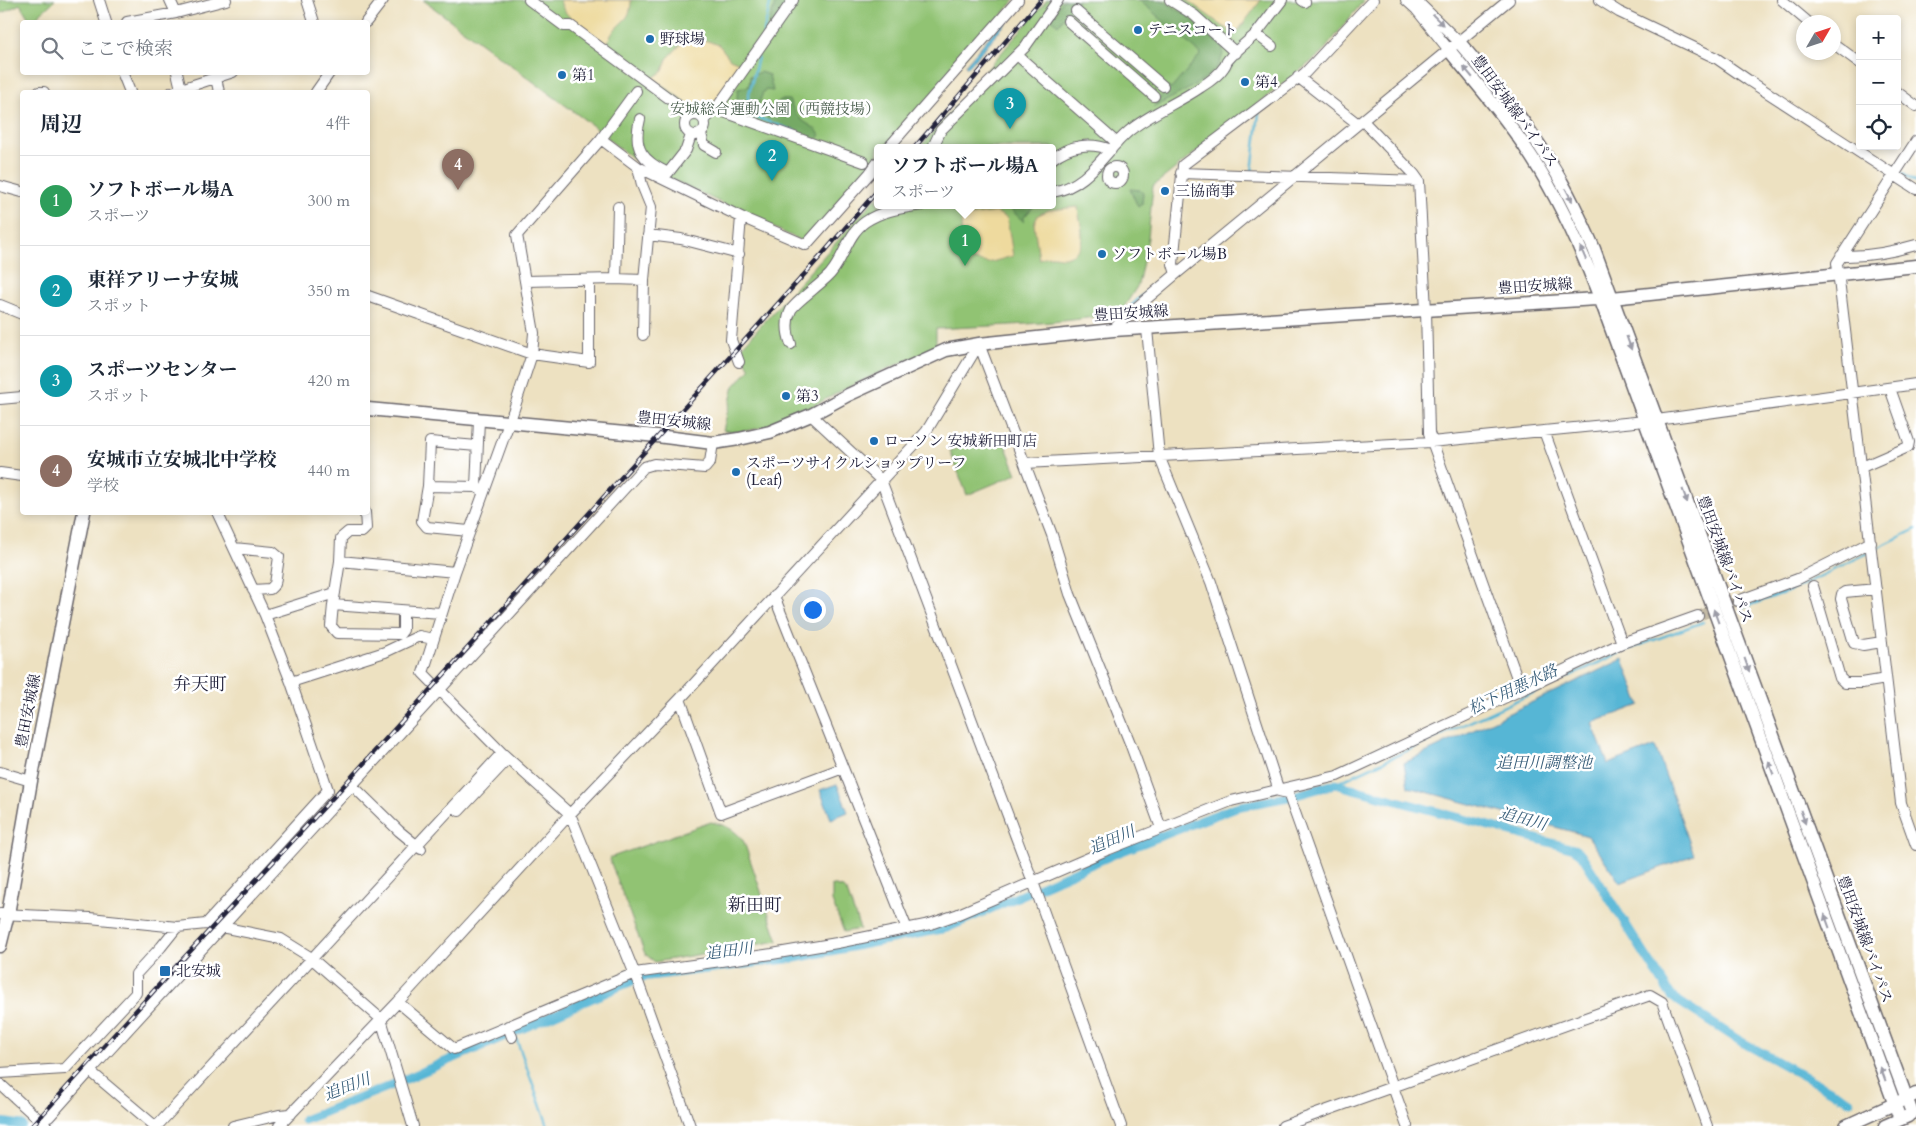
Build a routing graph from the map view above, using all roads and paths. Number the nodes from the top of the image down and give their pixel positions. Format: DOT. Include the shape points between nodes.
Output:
graph roads {
  1 [pos="99,0"];
  2 [pos="170,0"];
  3 [pos="226,0"];
  4 [pos="307,0"];
  5 [pos="383,0"];
  6 [pos="530,0"];
  7 [pos="793,0"];
  8 [pos="1018,0"];
  9 [pos="1058,0"];
  10 [pos="1170,0"];
  11 [pos="1282,0"];
  12 [pos="1373,0"];
  13 [pos="1406,0"];
  14 [pos="1416,0"];
  15 [pos="1509,0"];
  16 [pos="1600,0"];
  17 [pos="1782,0"];
  18 [pos="198,4"];
  19 [pos="1076,11"];
  20 [pos="176,13"];
  21 [pos="1800,15"];
  22 [pos="165,19"];
  23 [pos="105,20"];
  24 [pos="152,20"];
  25 [pos="313,20"];
  26 [pos="368,20"];
  27 [pos="1068,21"];
  28 [pos="1256,34"];
  29 [pos="1460,42"];
  30 [pos="1272,46"];
  31 [pos="1841,49"];
  32 [pos="1449,50"];
  33 [pos="1236,53"];
  34 [pos="1016,55"];
  35 [pos="1856,60"];
  36 [pos="123,75"];
  37 [pos="177,75"];
  38 [pos="224,75"];
  39 [pos="328,75"];
  40 [pos="1299,75"];
  41 [pos="216,78"];
  42 [pos="1163,86"];
  43 [pos="129,90"];
  44 [pos="177,90"];
  45 [pos="180,90"];
  46 [pos="219,90"];
  47 [pos="317,90"];
  48 [pos="636,91"];
  49 [pos="1901,95"];
  50 [pos="1154,96"];
  51 [pos="1916,106"];
  52 [pos="716,109"];
  53 [pos="689,117"];
  54 [pos="640,119"];
  55 [pos="704,120"];
  56 [pos="1360,122"];
  57 [pos="696,135"];
  58 [pos="601,139"];
  59 [pos="1916,141"];
  60 [pos="892,144"];
  61 [pos="934,144"];
  62 [pos="1114,146"];
  63 [pos="716,152"];
  64 [pos="1056,156"];
  65 [pos="864,162"];
  66 [pos="638,167"];
  67 [pos="874,168"];
  68 [pos="1181,173"];
  69 [pos="1894,174"];
  70 [pos="1293,178"];
  71 [pos="1419,181"];
  72 [pos="0,186"];
  73 [pos="1916,189"];
  74 [pos="20,191"];
  75 [pos="1056,191"];
  76 [pos="618,207"];
  77 [pos="902,209"];
  78 [pos="741,216"];
  79 [pos="648,235"];
  80 [pos="1916,245"];
  81 [pos="739,254"];
  82 [pos="1841,256"];
  83 [pos="1916,266"];
  84 [pos="1838,273"];
  85 [pos="1176,274"];
  86 [pos="616,278"];
  87 [pos="589,280"];
  88 [pos="644,280"];
  89 [pos="526,281"];
  90 [pos="370,297"];
  91 [pos="1606,298"];
  92 [pos="0,304"];
  93 [pos="1426,310"];
  94 [pos="20,313"];
  95 [pos="1147,329"];
  96 [pos="1113,330"];
  97 [pos="643,335"];
  98 [pos="791,344"];
  99 [pos="978,344"];
  100 [pos="532,354"];
  101 [pos="739,362"];
  102 [pos="1916,384"];
  103 [pos="1853,392"];
  104 [pos="1892,394"];
  105 [pos="20,397"];
  106 [pos="0,400"];
  107 [pos="370,409"];
  108 [pos="811,415"];
  109 [pos="479,420"];
  110 [pos="1651,421"];
  111 [pos="509,422"];
  112 [pos="1544,431"];
  113 [pos="1431,442"];
  114 [pos="712,443"];
  115 [pos="478,446"];
  116 [pos="1159,456"];
  117 [pos="1025,463"];
  118 [pos="1862,467"];
  119 [pos="0,473"];
  120 [pos="20,476"];
  121 [pos="881,480"];
  122 [pos="428,486"];
  123 [pos="480,490"];
  124 [pos="83,515"];
  125 [pos="218,515"];
  126 [pos="364,515"];
  127 [pos="469,531"];
  128 [pos="234,548"];
  129 [pos="1871,548"];
  130 [pos="340,561"];
  131 [pos="455,572"];
  132 [pos="1813,586"];
  133 [pos="1876,588"];
  134 [pos="254,590"];
  135 [pos="335,593"];
  136 [pos="774,596"];
  137 [pos="1738,601"];
  138 [pos="333,605"];
  139 [pos="403,611"];
  140 [pos="441,613"];
  141 [pos="265,615"];
  142 [pos="1698,616"];
  143 [pos="433,639"];
  144 [pos="1882,642"];
  145 [pos="1622,643"];
  146 [pos="1886,680"];
  147 [pos="291,682"];
  148 [pos="1521,689"];
  149 [pos="441,690"];
  150 [pos="680,699"];
  151 [pos="505,756"];
  152 [pos="843,768"];
  153 [pos="0,772"];
  154 [pos="31,781"];
  155 [pos="352,785"];
  156 [pos="1286,795"];
  157 [pos="570,814"];
  158 [pos="1161,828"];
  159 [pos="1916,845"];
  160 [pos="420,848"];
  161 [pos="1035,887"];
  162 [pos="4,914"];
  163 [pos="206,924"];
  164 [pos="177,926"];
  165 [pos="220,927"];
  166 [pos="907,929"];
  167 [pos="0,946"];
  168 [pos="314,961"];
  169 [pos="636,977"];
  170 [pos="398,1002"];
  171 [pos="381,1019"];
  172 [pos="90,1071"];
  173 [pos="0,1073"];
  174 [pos="0,1084"];
  175 [pos="1393,1086"];
  176 [pos="1911,1097"];
  177 [pos="1894,1105"];
  178 [pos="1914,1113"];
  179 [pos="291,1114"];
  180 [pos="1900,1119"];
  181 [pos="47,1122"];
  182 [pos="156,1126"];
  183 [pos="165,1126"];
  184 [pos="233,1126"];
  185 [pos="280,1126"];
  186 [pos="413,1126"];
  187 [pos="690,1126"];
  188 [pos="1121,1126"];
  189 [pos="1283,1126"];
  190 [pos="1407,1126"];
  191 [pos="1707,1126"];
  192 [pos="1846,1126"];
  193 [pos="1885,1126"];
  1 -- 23 [label="street"];
  2 -- 20 [label="street"];
  3 -- 18 [label="street"];
  4 -- 25 [label="street"];
  5 -- 26 [label="street"];
  6 -- 53 [label="street" via="564,26 571,26 674,102"];
  7 -- 52 [label="street"];
  8 -- 60 [label="street"];
  9 -- 34 [label="street"];
  10 -- 33 [label="street" via="1194,15"];
  11 -- 28 [label="street"];
  12 -- 40 [label="street"];
  13 -- 32 [label="street"];
  14 -- 29 [label="street, one-way"];
  15 -- 29 [label="street"];
  16 -- 69 [label="street" via="1716,58"];
  17 -- 21 [label="street"];
  18 -- 20 [label="street"];
  19 -- 42 [label="street"];
  20 -- 22 [label="street"];
  22 -- 24 [label="street"];
  27 -- 50 [label="street"];
  28 -- 30 [label="street"];
  28 -- 33 [label="street"];
  29 -- 32 [label="street"];
  29 -- 91 [label="main road, 豊田安城線バイパス, one-way" via="1550,162 1594,249"];
  31 -- 35 [label="street"];
  32 -- 56 [label="street"];
  91 -- 32 [label="main road, 豊田安城線バイパス, one-way" via="1543,174 1507,122"];
  33 -- 62 [label="street" via="1206,83 1156,112"];
  34 -- 61 [label="street" via="941,130"];
  34 -- 62 [label="street"];
  36 -- 43 [label="street"];
  37 -- 44 [label="street"];
  38 -- 41 [label="street"];
  39 -- 47 [label="street"];
  40 -- 56 [label="street"];
  40 -- 68 [label="street" via="1183,165"];
  41 -- 45 [label="street"];
  41 -- 46 [label="street"];
  48 -- 58 [label="street"];
  49 -- 51 [label="street"];
  52 -- 55 [label="street"];
  52 -- 65 [label="street"];
  53 -- 55 [label="street" via="698,115"];
  53 -- 57 [label="street" via="684,127"];
  54 -- 57 [label="street" via="637,140 641,153 652,165 668,173"];
  55 -- 57 [label="street" via="705,129"];
  56 -- 70 [label="street"];
  56 -- 71 [label="street"];
  57 -- 63 [label="street"];
  58 -- 66 [label="street"];
  58 -- 89 [label="street" via="518,235"];
  59 -- 69 [label="street"];
  62 -- 64 [label="street" via="1078,146"];
  62 -- 75 [label="street" via="1081,181"];
  66 -- 78 [label="street"];
  66 -- 79 [label="street" via="651,207"];
  67 -- 78 [label="street" via="806,245"];
  68 -- 70 [label="street"];
  68 -- 85 [label="street" via="1173,264"];
  69 -- 73 [label="street"];
  69 -- 82 [label="street"];
  70 -- 71 [label="street"];
  70 -- 85 [label="street"];
  71 -- 93 [label="street"];
  72 -- 74 [label="street"];
  76 -- 86 [label="street"];
  77 -- 98 [label="street" via="886,212 859,227 833,271 793,306 788,326"];
  78 -- 81 [label="street"];
  79 -- 81 [label="street" via="681,239"];
  79 -- 88 [label="street"];
  80 -- 82 [label="street" via="1855,257"];
  81 -- 101 [label="street" via="731,340"];
  82 -- 84 [label="street" via="1837,263"];
  83 -- 84 [label="main road, 豊田安城線"];
  84 -- 91 [label="main road, 豊田安城線"];
  84 -- 103 [label="street"];
  85 -- 96 [label="street"];
  86 -- 87 [label="street"];
  86 -- 88 [label="street"];
  87 -- 89 [label="street"];
  87 -- 100 [label="street" via="589,362"];
  88 -- 97 [label="street"];
  89 -- 100 [label="street" via="534,333"];
  90 -- 100 [label="street"];
  91 -- 93 [label="main road, 豊田安城線"];
  91 -- 110 [label="main road, 豊田安城線バイパス"];
  92 -- 94 [label="street"];
  93 -- 95 [label="main road, 豊田安城線"];
  93 -- 113 [label="street"];
  95 -- 96 [label="main road, 豊田安城線"];
  95 -- 116 [label="street"];
  96 -- 99 [label="main road, 豊田安城線"];
  99 -- 108 [label="main road, 豊田安城線" via="946,350"];
  99 -- 117 [label="street"];
  99 -- 121 [label="street" via="926,432"];
  100 -- 111 [label="street"];
  102 -- 103 [label="street"];
  103 -- 110 [label="street"];
  103 -- 118 [label="street"];
  104 -- 118 [label="street" via="1908,447"];
  105 -- 106 [label="street"];
  107 -- 109 [label="main road, 豊田安城線"];
  108 -- 114 [label="main road, 豊田安城線" via="770,432"];
  108 -- 121 [label="street"];
  109 -- 111 [label="main road, 豊田安城線"];
  109 -- 115 [label="street"];
  110 -- 112 [label="street"];
  110 -- 176 [label="main road, 豊田安城線バイパス, one-way"];
  177 -- 110 [label="main road, 豊田安城線バイパス, one-way"];
  111 -- 114 [label="main road, 豊田安城線"];
  111 -- 123 [label="street"];
  112 -- 113 [label="street"];
  112 -- 145 [label="street"];
  113 -- 116 [label="street"];
  113 -- 148 [label="street"];
  114 -- 149 [label="street" via="710,462 705,468 654,464 644,467"];
  115 -- 122 [label="street" via="430,442"];
  115 -- 123 [label="street"];
  116 -- 117 [label="street"];
  116 -- 156 [label="street" via="1211,582"];
  117 -- 158 [label="street" via="1070,594"];
  118 -- 129 [label="street"];
  119 -- 120 [label="street"];
  121 -- 136 [label="street"];
  121 -- 161 [label="street"];
  122 -- 123 [label="street"];
  122 -- 127 [label="street" via="422,521 428,527"];
  123 -- 127 [label="street"];
  124 -- 154 [label="main road, 豊田安城線"];
  125 -- 128 [label="street"];
  126 -- 130 [label="street" via="366,528 362,532 348,532 341,538"];
  127 -- 131 [label="street"];
  128 -- 134 [label="street"];
  128 -- 134 [label="street" via="273,552 279,557 275,584 270,589"];
  129 -- 133 [label="street"];
  129 -- 137 [label="street"];
  130 -- 131 [label="street"];
  130 -- 135 [label="street"];
  131 -- 140 [label="street"];
  132 -- 146 [label="street" via="1840,678 1845,683"];
  133 -- 144 [label="street"];
  133 -- 144 [label="street" via="1845,592 1841,599 1854,643"];
  134 -- 141 [label="street"];
  135 -- 138 [label="street"];
  135 -- 141 [label="street"];
  136 -- 150 [label="street"];
  136 -- 152 [label="street"];
  138 -- 139 [label="street"];
  138 -- 139 [label="street" via="331,626 337,633 400,634"];
  139 -- 140 [label="street"];
  140 -- 143 [label="street"];
  141 -- 147 [label="street"];
  142 -- 145 [label="street"];
  143 -- 147 [label="street" via="419,636 385,652"];
  143 -- 149 [label="street" via="423,673"];
  144 -- 146 [label="street"];
  145 -- 148 [label="street"];
  146 -- 159 [label="street" via="1901,803"];
  147 -- 163 [label="street" via="328,790"];
  148 -- 156 [label="street" via="1359,770"];
  149 -- 151 [label="street"];
  149 -- 155 [label="street"];
  150 -- 152 [label="street" via="721,813"];
  150 -- 157 [label="street"];
  151 -- 157 [label="street"];
  151 -- 160 [label="street"];
  152 -- 166 [label="street"];
  153 -- 154 [label="street"];
  154 -- 162 [label="main road, 豊田安城線"];
  155 -- 160 [label="street"];
  155 -- 165 [label="street"];
  156 -- 158 [label="street" via="1231,801"];
  156 -- 175 [label="street"];
  157 -- 169 [label="street"];
  157 -- 170 [label="street"];
  158 -- 161 [label="street"];
  160 -- 168 [label="street"];
  161 -- 166 [label="street"];
  161 -- 188 [label="street"];
  162 -- 164 [label="street"];
  162 -- 167 [label="main road, 豊田安城線"];
  163 -- 164 [label="street"];
  163 -- 165 [label="street"];
  164 -- 173 [label="street" via="136,974 136,993 65,1069"];
  165 -- 168 [label="street" via="281,939"];
  165 -- 172 [label="street"];
  166 -- 169 [label="street" via="774,958"];
  168 -- 171 [label="street"];
  168 -- 182 [label="street"];
  168 -- 183 [label="street"];
  169 -- 170 [label="street" via="510,1031 454,1049"];
  169 -- 187 [label="street"];
  170 -- 171 [label="street"];
  171 -- 179 [label="street"];
  171 -- 186 [label="street"];
  172 -- 181 [label="street"];
  172 -- 182 [label="street"];
  174 -- 181 [label="street"];
  175 -- 189 [label="street"];
  175 -- 190 [label="street"];
  175 -- 191 [label="street" via="1650,995 1662,1002"];
  176 -- 177 [label="main road"];
  176 -- 178 [label="main road, 豊田安城線バイパス"];
  177 -- 180 [label="main road, 豊田安城線バイパス"];
  177 -- 192 [label="main road"];
  178 -- 180 [label="main road"];
  179 -- 184 [label="street"];
  179 -- 185 [label="street"];
  180 -- 193 [label="main road"];
}
